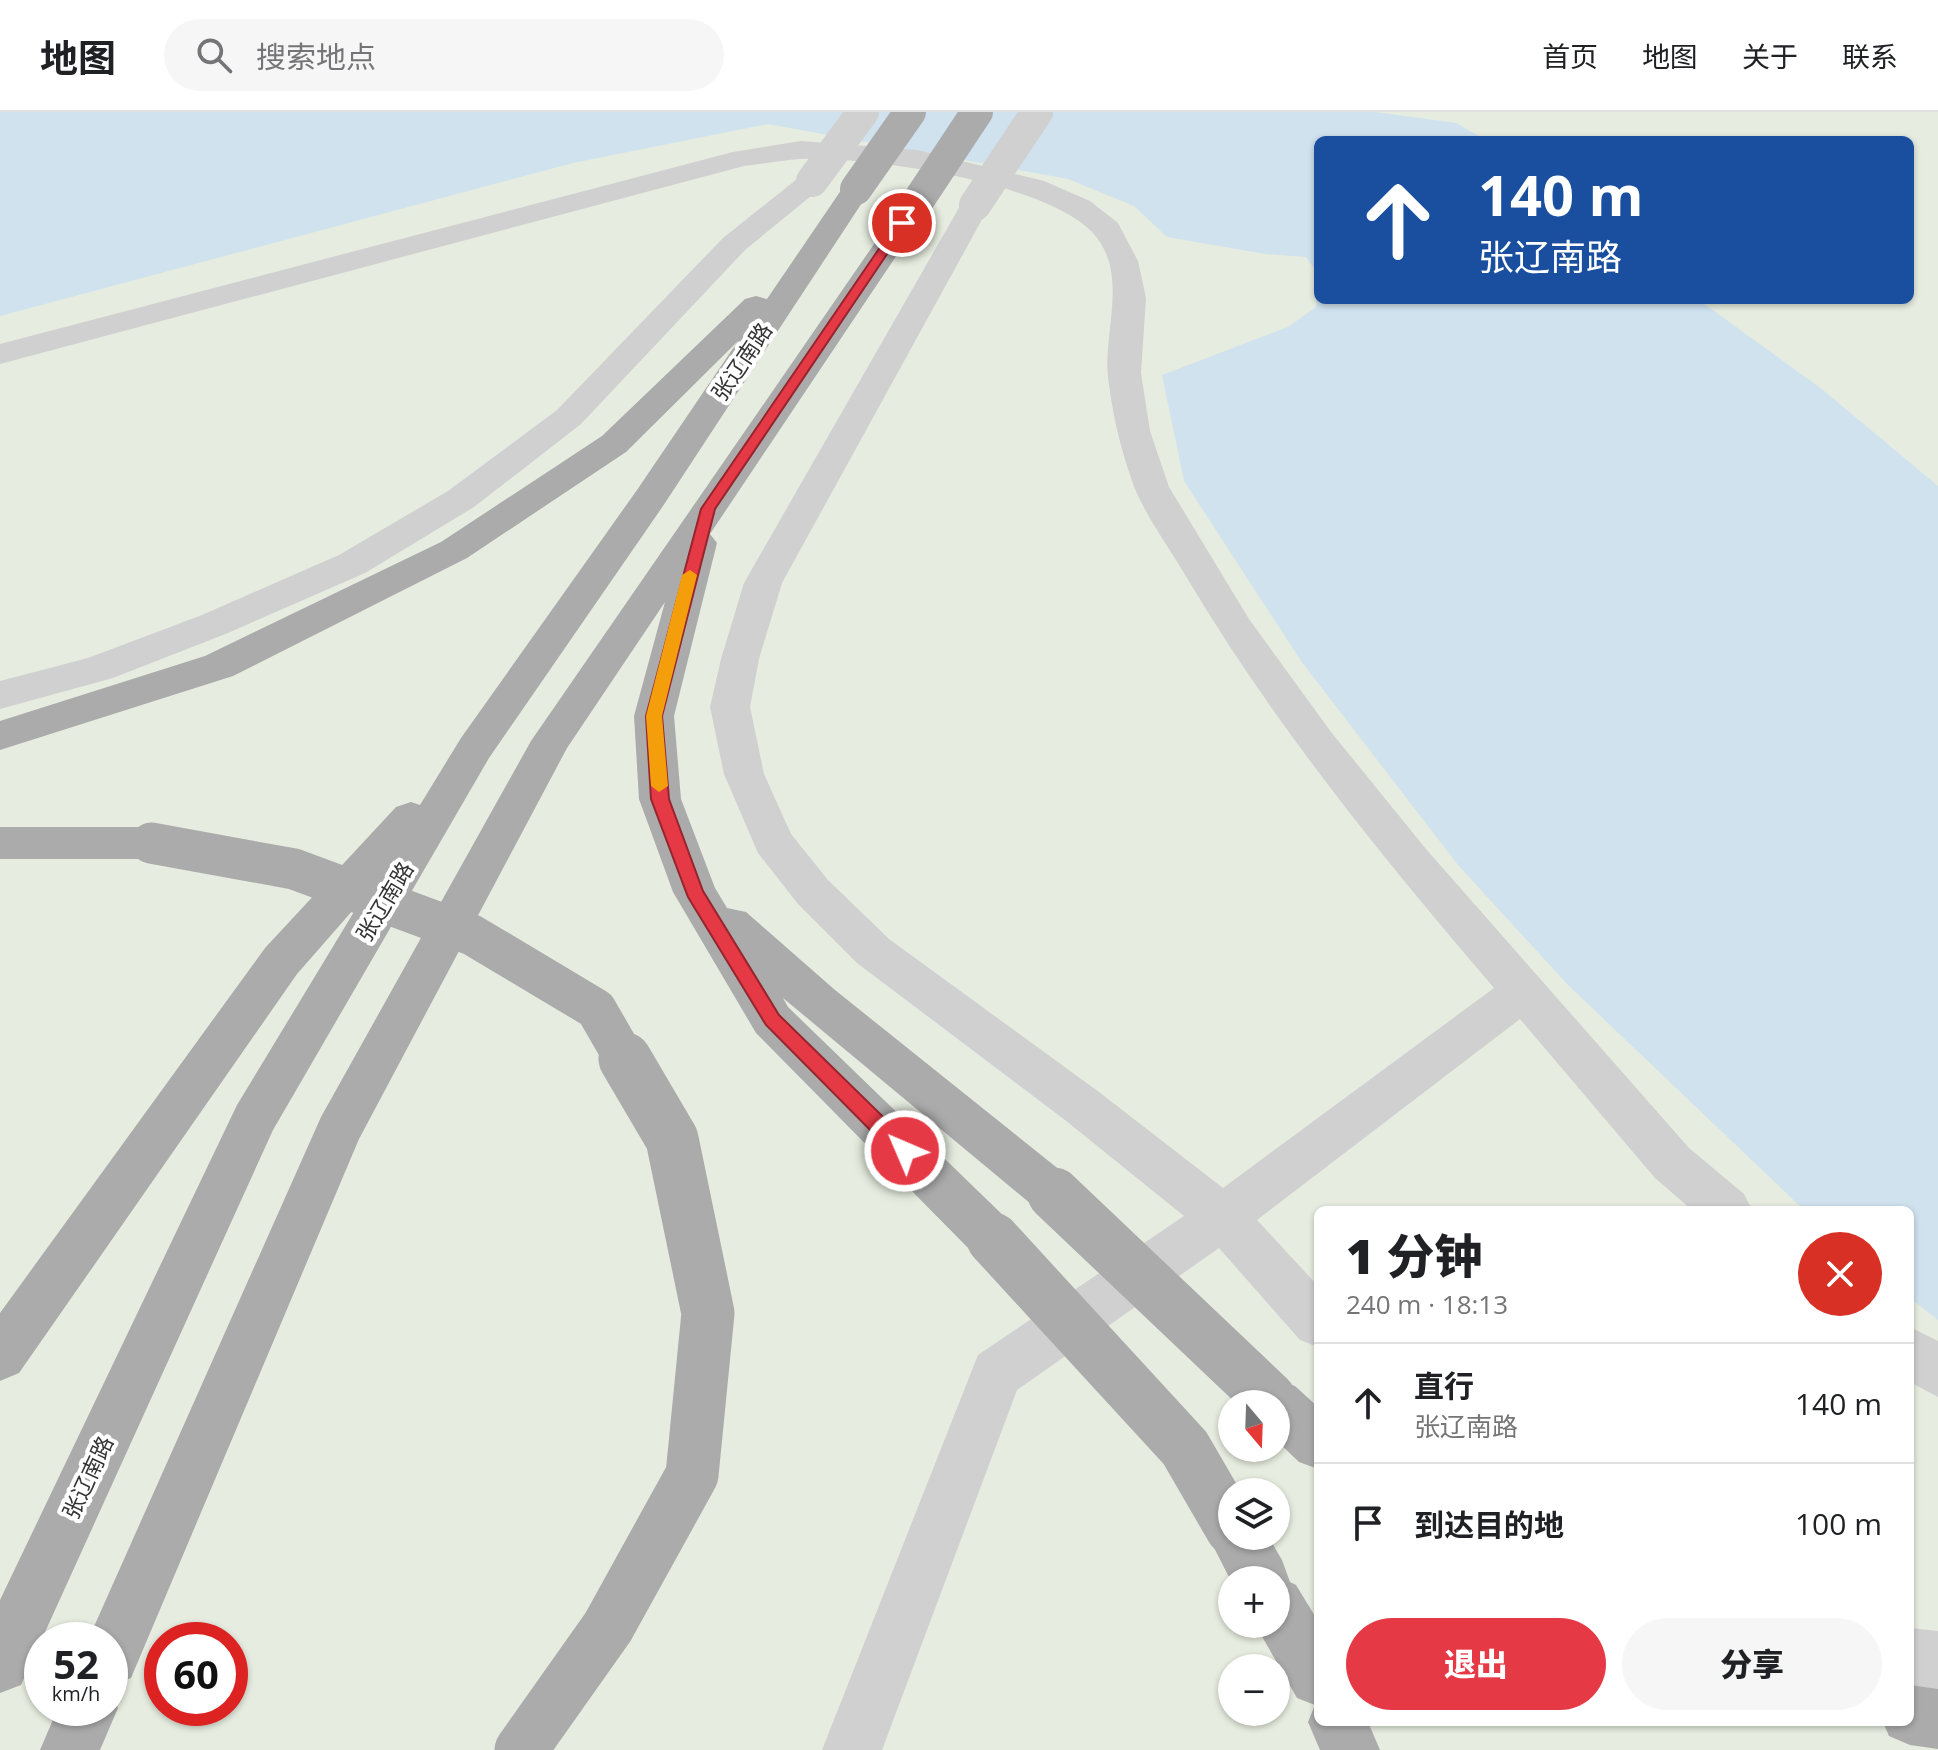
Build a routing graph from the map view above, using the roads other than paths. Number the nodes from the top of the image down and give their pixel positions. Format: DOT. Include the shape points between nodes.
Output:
graph roads {
  1 [pos="863,112"];
  2 [pos="910,112"];
  3 [pos="977,112"];
  4 [pos="1037,112"];
  5 [pos="815,249"];
  6 [pos="0,354"];
  7 [pos="708,509"];
  8 [pos="0,695"];
  9 [pos="0,736"];
  10 [pos="475,748"];
  11 [pos="0,843"];
  12 [pos="695,892"];
  13 [pos="1522,992"];
  14 [pos="1722,1206"];
  15 [pos="1223,1217"];
  16 [pos="1314,1319"];
  17 [pos="1914,1354"];
  18 [pos="0,1356"];
  19 [pos="1938,1372"];
  20 [pos="1260,1390"];
  21 [pos="1290,1417"];
  22 [pos="1314,1439"];
  23 [pos="1218,1505"];
  24 [pos="125,1622"];
  25 [pos="1290,1629"];
  26 [pos="1914,1657"];
  27 [pos="1938,1660"];
  28 [pos="0,1664"];
  29 [pos="1314,1670"];
  30 [pos="1914,1716"];
  31 [pos="1938,1719"];
  32 [pos="80,1726"];
  33 [pos="1340,1726"];
  34 [pos="70,1750"];
  35 [pos="521,1750"];
  36 [pos="852,1750"];
  37 [pos="1350,1750"];
  1 -- 8 [label="street, bridge" via="812,181 734,244 569,417 461,499 352,564 215,624 99,668"];
  2 -- 5 [label="main road, 张辽南路, bridge"];
  3 -- 7 [label="main road, bridge"];
  4 -- 15 [label="street, bridge" via="975,205 763,583 730,707 744,774 773,842 813,892 873,951"];
  5 -- 9 [label="main road" via="614,444 454,550 219,666"];
  5 -- 10 [label="main road, 张辽南路"];
  6 -- 13 [label="street" via="743,158 801,150 917,159 1034,187 1079,207 1107,229 1123,261 1130,298 1124,373 1133,431 1151,487 1236,628 1317,742"];
  7 -- 12 [label="main road" via="654,716 660,799"];
  7 -- 24 [label="main road" via="551,741 338,1132"];
  10 -- 18 [label="main road" via="281,961"];
  10 -- 28 [label="main road, 张辽南路" via="254,1119"];
  11 -- 35 [label="main road, bridge" via="151,843 294,869 472,935 596,1009 672,1139 708,1313 692,1475 608,1627"];
  12 -- 20 [label="main road, bridge" via="819,1003 1054,1194"];
  12 -- 23 [label="main road, bridge" via="772,1020 993,1239 1185,1448"];
  13 -- 14 [label="street" via="1672,1163"];
  13 -- 15 [label="street"];
  15 -- 16 [label="street"];
  15 -- 36 [label="street" via="997,1373"];
  17 -- 19 [label="street"];
  21 -- 22 [label="main road"];
  25 -- 29 [label="main road"];
  26 -- 27 [label="street"];
  30 -- 31 [label="main road"];
  32 -- 34 [label="main road"];
  33 -- 37 [label="main road"];
}
